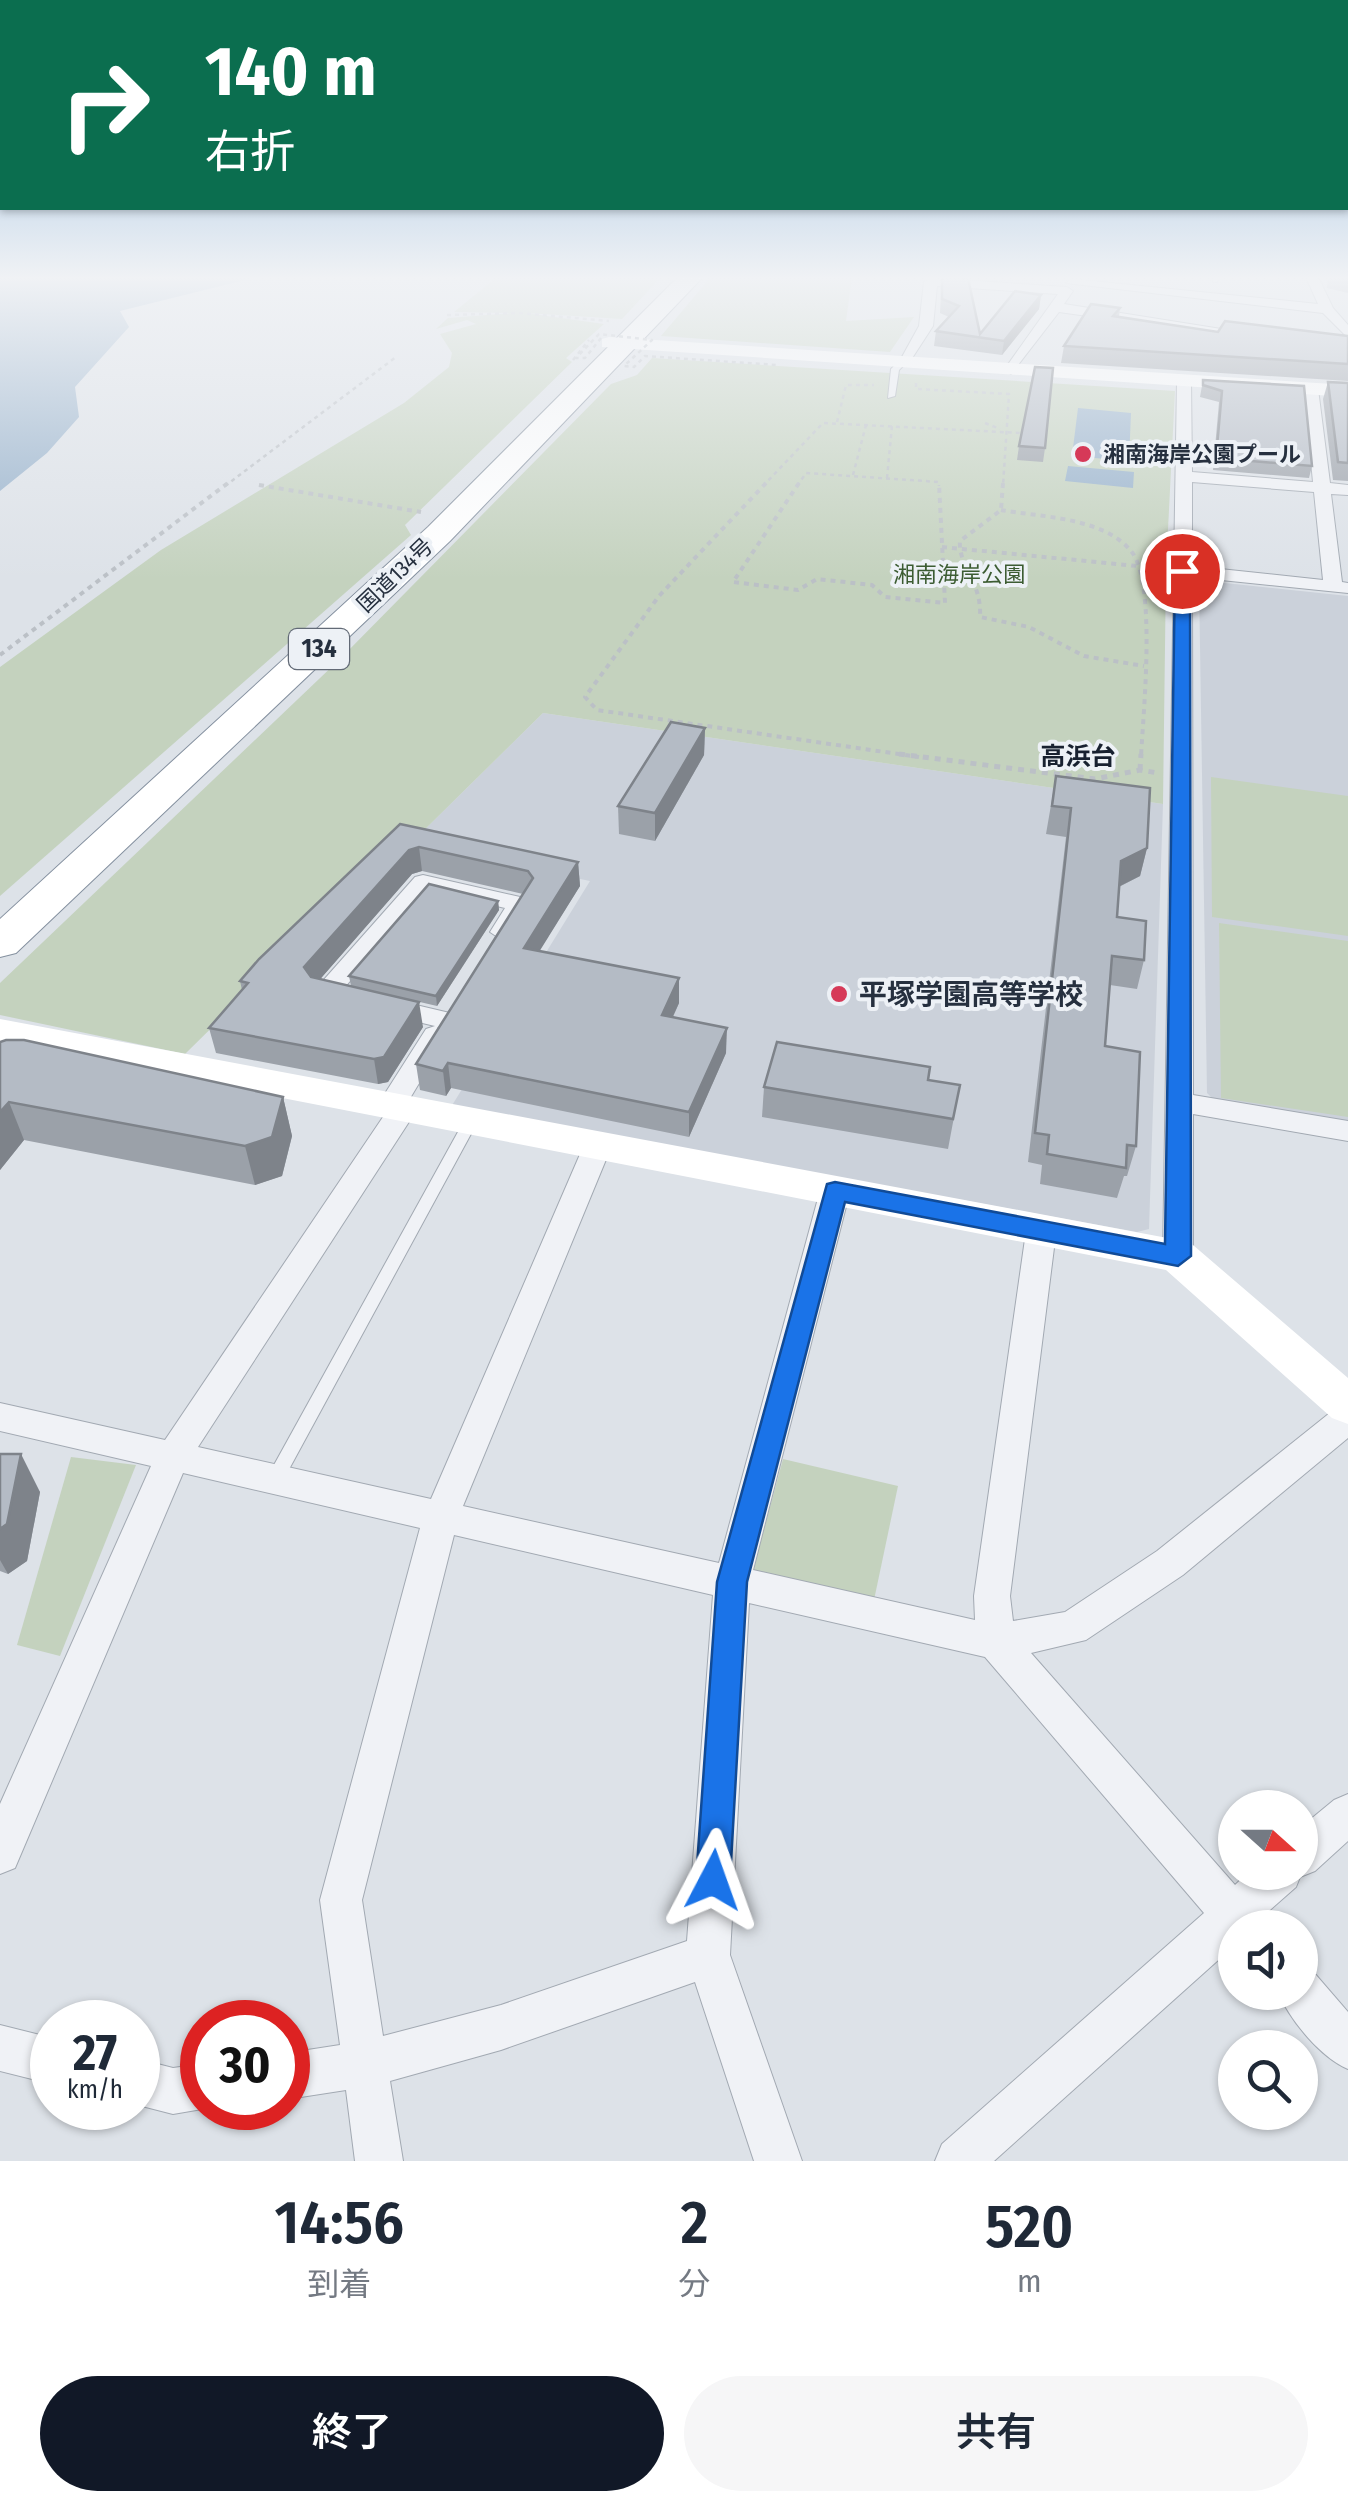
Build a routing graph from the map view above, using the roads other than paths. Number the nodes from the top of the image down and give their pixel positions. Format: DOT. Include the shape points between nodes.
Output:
graph roads {
  1 [pos="572,378"];
  2 [pos="575,378"];
  3 [pos="894,378"];
  4 [pos="1134,378"];
  5 [pos="1184,381"];
  6 [pos="1311,389"];
  7 [pos="1348,391"];
  8 [pos="891,396"];
  9 [pos="1183,476"];
  10 [pos="1324,488"];
  11 [pos="1348,490"];
  12 [pos="1182,571"];
  13 [pos="1340,588"];
  14 [pos="0,914"];
  15 [pos="0,944"];
  16 [pos="488,954"];
  17 [pos="2,1034"];
  18 [pos="1179,1102"];
  19 [pos="398,1107"];
  20 [pos="471,1121"];
  21 [pos="1348,1131"];
  22 [pos="598,1146"];
  23 [pos="835,1191"];
  24 [pos="1041,1232"];
  25 [pos="1178,1256"];
  26 [pos="1348,1405"];
  27 [pos="0,1416"];
  28 [pos="1348,1418"];
  29 [pos="172,1458"];
  30 [pos="274,1480"];
  31 [pos="441,1516"];
  32 [pos="732,1582"];
  33 [pos="996,1642"];
  34 [pos="1348,1814"];
  35 [pos="1318,1840"];
  36 [pos="0,1853"];
  37 [pos="1266,1890"];
  38 [pos="1229,1910"];
  39 [pos="1249,1910"];
  40 [pos="1218,1939"];
  41 [pos="708,1955"];
  42 [pos="1317,2010"];
  43 [pos="1348,2046"];
  44 [pos="0,2048"];
  45 [pos="30,2056"];
  46 [pos="364,2066"];
  47 [pos="310,2073"];
  48 [pos="379,2161"];
  49 [pos="778,2161"];
  50 [pos="959,2161"];
  1 -- 14 [label="highway, 国道134号 / 134" via="434,514"];
  2 -- 15 [label="highway, 国道134号 / 134" via="323,645"];
  3 -- 8 [label="lane"];
  4 -- 5 [label="main road"];
  5 -- 6 [label="main road"];
  5 -- 9 [label="street"];
  6 -- 7 [label="main road"];
  6 -- 10 [label="street"];
  9 -- 10 [label="street"];
  9 -- 12 [label="street"];
  10 -- 11 [label="street"];
  10 -- 13 [label="street"];
  12 -- 13 [label="street"];
  12 -- 18 [label="street"];
  16 -- 19 [label="street" via="520,904 423,882 326,992 450,1012"];
  17 -- 19 [label="main road"];
  18 -- 21 [label="street"];
  18 -- 25 [label="street"];
  19 -- 20 [label="main road"];
  19 -- 29 [label="street"];
  20 -- 22 [label="main road"];
  20 -- 30 [label="lane"];
  22 -- 23 [label="main road"];
  22 -- 31 [label="street"];
  23 -- 24 [label="main road"];
  23 -- 32 [label="street"];
  24 -- 25 [label="main road"];
  24 -- 33 [label="street" via="992,1596"];
  25 -- 26 [label="main road"];
  27 -- 29 [label="street"];
  28 -- 33 [label="street" via="1170,1563 1073,1628"];
  29 -- 30 [label="street"];
  29 -- 36 [label="street"];
  30 -- 31 [label="street"];
  31 -- 32 [label="street"];
  31 -- 46 [label="street" via="342,1900"];
  32 -- 33 [label="street"];
  32 -- 41 [label="street"];
  33 -- 38 [label="street"];
  34 -- 35 [label="street"];
  37 -- 39 [label="street"];
  40 -- 50 [label="street"];
  41 -- 46 [label="street" via="538,2018"];
  41 -- 49 [label="street"];
  42 -- 43 [label="street"];
  44 -- 45 [label="street"];
  46 -- 47 [label="street"];
  46 -- 48 [label="street"];
}
